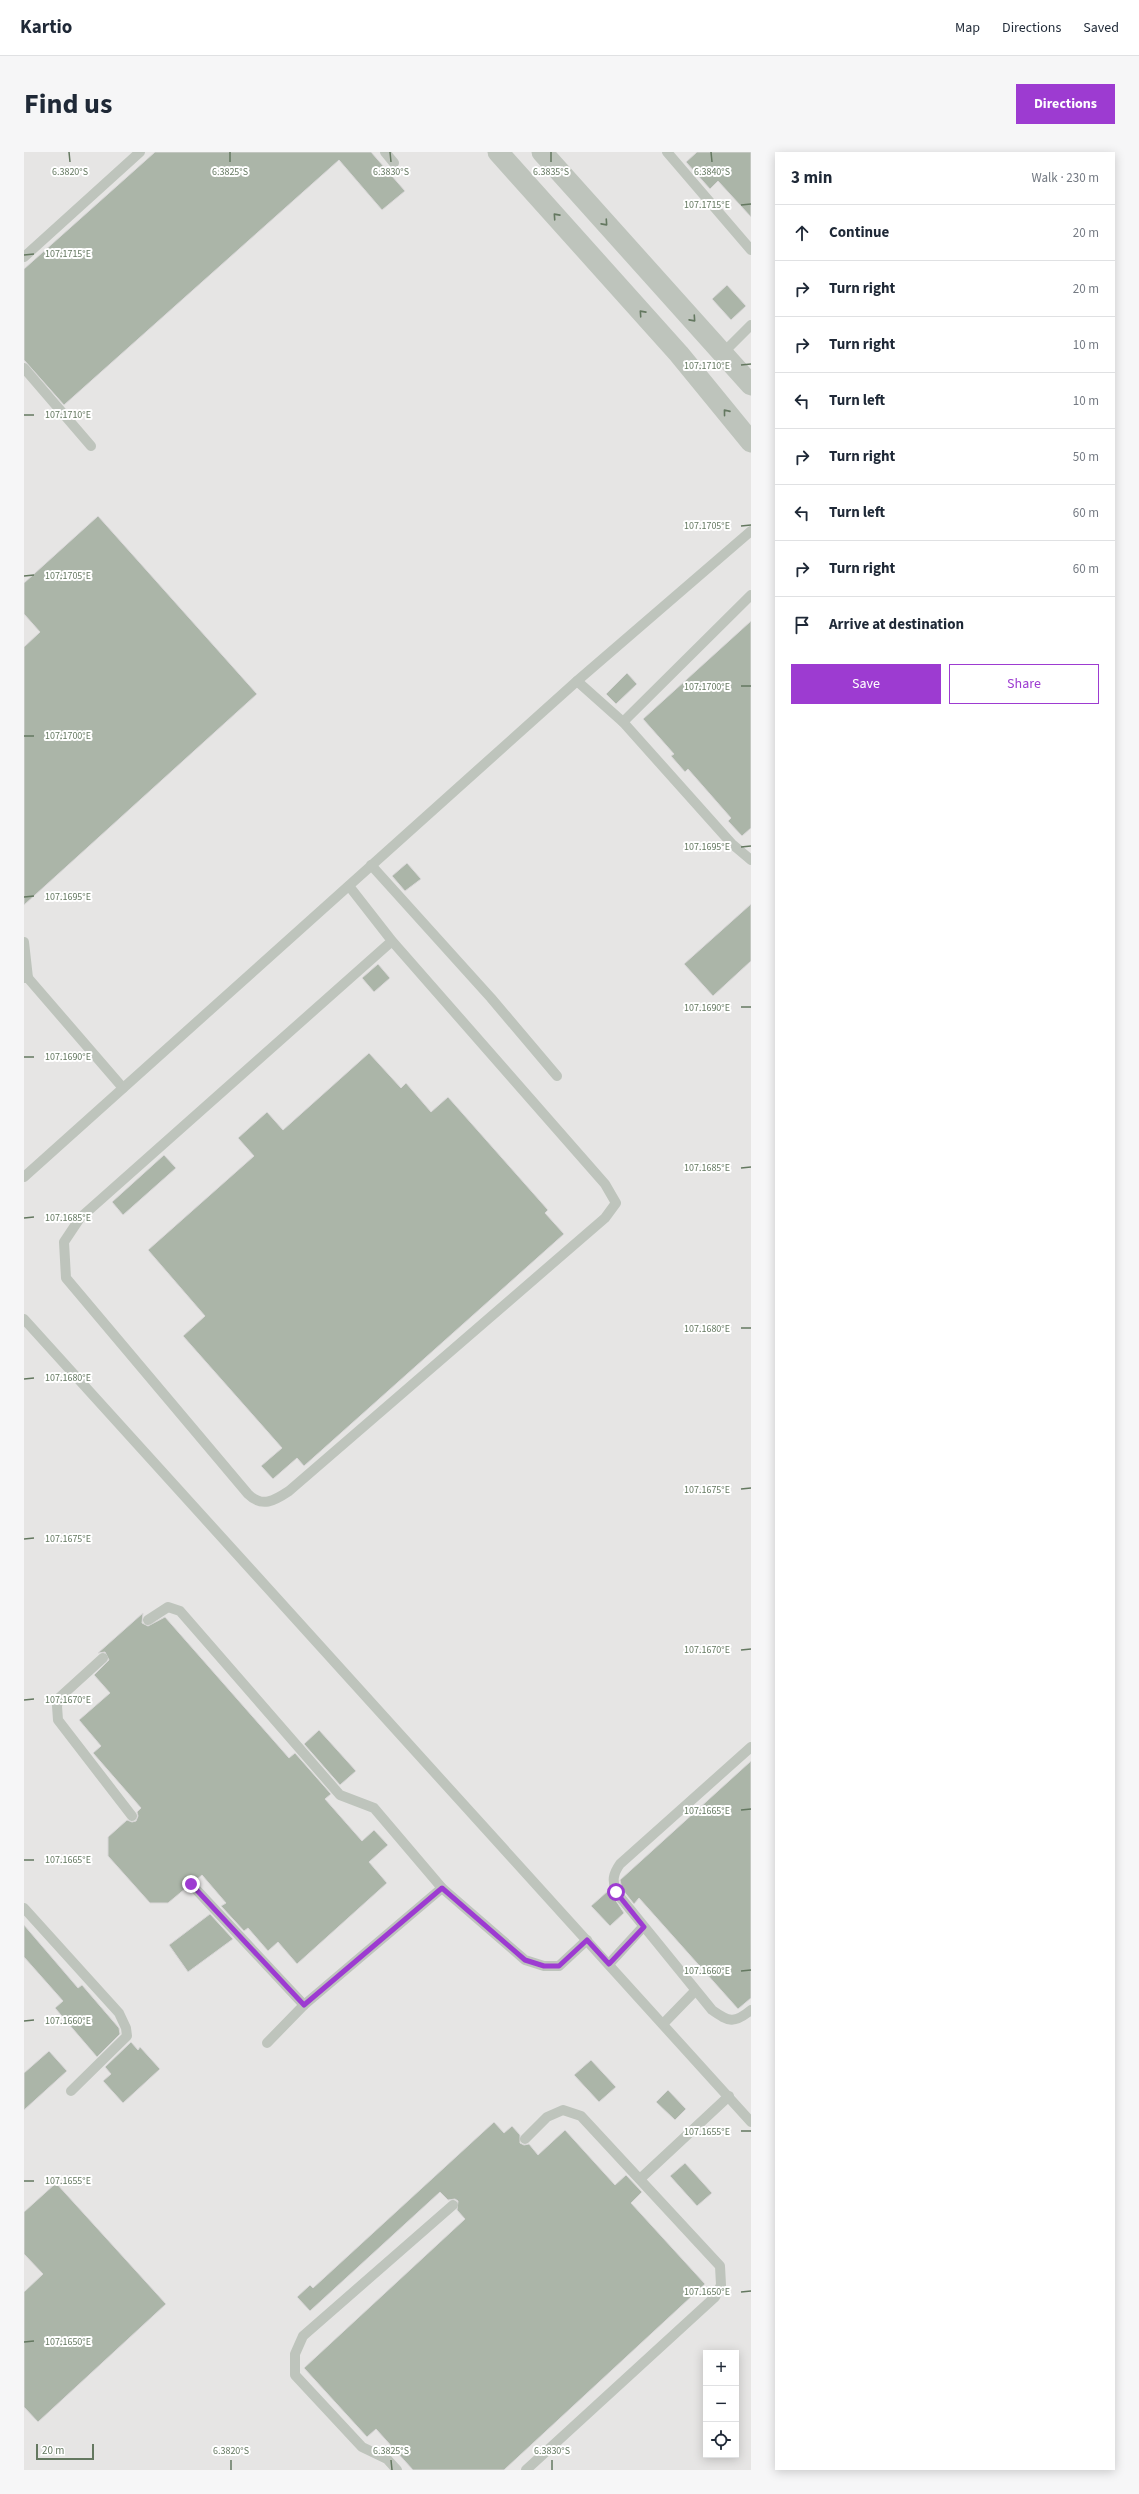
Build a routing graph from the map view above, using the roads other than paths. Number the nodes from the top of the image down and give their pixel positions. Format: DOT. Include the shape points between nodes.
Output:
graph roads {
  1 [pos="140,152"];
  2 [pos="385,152"];
  3 [pos="498,152"];
  4 [pos="542,152"];
  5 [pos="667,152"];
  6 [pos="394,163"];
  7 [pos="751,250"];
  8 [pos="24,257"];
  9 [pos="751,325"];
  10 [pos="723,353"];
  11 [pos="24,368"];
  12 [pos="751,385"];
  13 [pos="751,442"];
  14 [pos="91,446"];
  15 [pos="751,531"];
  16 [pos="751,595"];
  17 [pos="578,681"];
  18 [pos="623,722"];
  19 [pos="751,860"];
  20 [pos="372,865"];
  21 [pos="348,886"];
  22 [pos="392,940"];
  23 [pos="24,942"];
  24 [pos="26,978"];
  25 [pos="557,1076"];
  26 [pos="123,1088"];
  27 [pos="24,1177"];
  28 [pos="24,1319"];
  29 [pos="148,1620"];
  30 [pos="103,1658"];
  31 [pos="751,1747"];
  32 [pos="132,1816"];
  33 [pos="191,1884"];
  34 [pos="442,1888"];
  35 [pos="24,1908"];
  36 [pos="644,1927"];
  37 [pos="587,1940"];
  38 [pos="609,1964"];
  39 [pos="695,1991"];
  40 [pos="304,2005"];
  41 [pos="751,2010"];
  42 [pos="663,2024"];
  43 [pos="267,2043"];
  44 [pos="71,2091"];
  45 [pos="729,2096"];
  46 [pos="751,2122"];
  47 [pos="525,2139"];
  48 [pos="641,2178"];
  49 [pos="453,2205"];
  50 [pos="397,2470"];
  51 [pos="526,2470"];
  1 -- 8 [label="lane"];
  2 -- 6 [label="lane"];
  13 -- 3 [label="street, one-way" via="679,354"];
  4 -- 10 [label="street, one-way"];
  5 -- 7 [label="lane"];
  9 -- 10 [label="lane"];
  10 -- 12 [label="street"];
  11 -- 14 [label="lane"];
  15 -- 17 [label="lane"];
  16 -- 18 [label="lane"];
  17 -- 18 [label="lane"];
  17 -- 20 [label="lane"];
  18 -- 19 [label="lane" via="732,844"];
  20 -- 21 [label="lane"];
  20 -- 25 [label="lane" via="492,998"];
  21 -- 22 [label="lane"];
  21 -- 26 [label="lane"];
  22 -- 22 [label="lane" via="605,1184 616,1203 605,1218 289,1491 273,1502 262,1502 254,1500 248,1494 66,1278 64,1242 80,1218"];
  23 -- 24 [label="lane"];
  24 -- 26 [label="lane"];
  26 -- 27 [label="lane"];
  28 -- 37 [label="lane"];
  29 -- 34 [label="lane" via="168,1607 180,1611 340,1795 374,1808"];
  30 -- 32 [label="lane" via="59,1698 58,1720"];
  31 -- 36 [label="lane" via="614,1872 616,1892"];
  33 -- 40 [label="lane"];
  34 -- 37 [label="lane" via="525,1960 544,1966 559,1966"];
  34 -- 40 [label="lane"];
  35 -- 44 [label="lane" via="119,2013 126,2028 127,2036"];
  36 -- 38 [label="lane"];
  36 -- 39 [label="lane"];
  37 -- 38 [label="lane"];
  38 -- 42 [label="lane"];
  39 -- 41 [label="lane" via="723,2018 740,2019"];
  39 -- 42 [label="lane"];
  40 -- 43 [label="lane"];
  42 -- 45 [label="lane"];
  45 -- 46 [label="lane"];
  45 -- 48 [label="lane"];
  47 -- 48 [label="lane" via="547,2117 563,2110 581,2116"];
  48 -- 51 [label="lane" via="720,2266 721,2285 715,2298"];
  49 -- 50 [label="lane" via="303,2336 295,2354 295,2375 362,2447 387,2459"];
}
